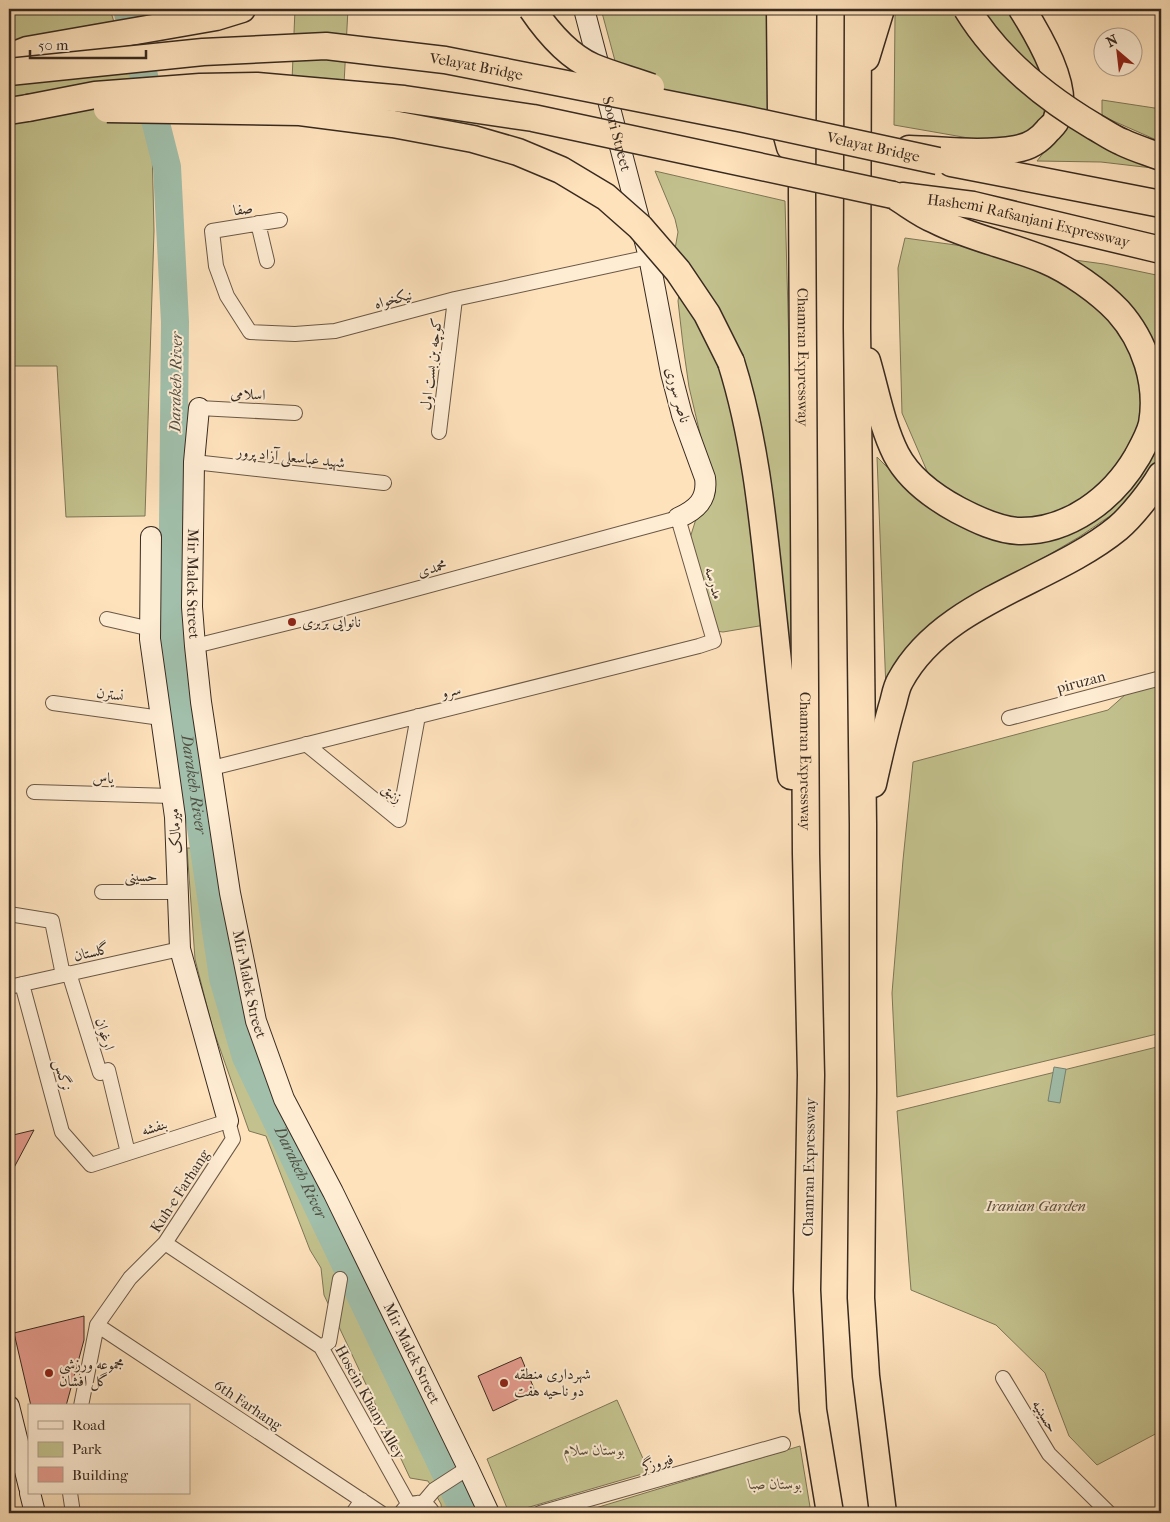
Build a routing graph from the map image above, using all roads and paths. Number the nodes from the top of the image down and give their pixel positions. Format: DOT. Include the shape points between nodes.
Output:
graph roads {
  1 [pos="242,9"];
  2 [pos="532,9"];
  3 [pos="584,9"];
  4 [pos="780,9"];
  5 [pos="803,9"];
  6 [pos="858,9"];
  7 [pos="881,9"];
  8 [pos="966,9"];
  9 [pos="1022,9"];
  10 [pos="9,57"];
  11 [pos="9,72"];
  12 [pos="857,87"];
  13 [pos="19,110"];
  14 [pos="744,119"];
  15 [pos="879,148"];
  16 [pos="1161,157"];
  17 [pos="802,193"];
  18 [pos="894,194"];
  19 [pos="1161,204"];
  20 [pos="280,220"];
  21 [pos="258,224"];
  22 [pos="212,231"];
  23 [pos="1161,250"];
  24 [pos="650,257"];
  25 [pos="267,262"];
  26 [pos="455,299"];
  27 [pos="857,328"];
  28 [pos="199,408"];
  29 [pos="295,413"];
  30 [pos="439,432"];
  31 [pos="194,462"];
  32 [pos="1161,475"];
  33 [pos="384,484"];
  34 [pos="678,518"];
  35 [pos="151,537"];
  36 [pos="107,620"];
  37 [pos="151,629"];
  38 [pos="195,646"];
  39 [pos="699,646"];
  40 [pos="1161,678"];
  41 [pos="54,703"];
  42 [pos="418,716"];
  43 [pos="161,718"];
  44 [pos="1009,718"];
  45 [pos="306,744"];
  46 [pos="212,768"];
  47 [pos="34,792"];
  48 [pos="172,796"];
  49 [pos="863,824"];
  50 [pos="806,854"];
  51 [pos="102,892"];
  52 [pos="178,892"];
  53 [pos="9,914"];
  54 [pos="180,949"];
  55 [pos="66,974"];
  56 [pos="15,986"];
  57 [pos="228,1121"];
  58 [pos="128,1152"];
  59 [pos="91,1165"];
  60 [pos="165,1243"];
  61 [pos="340,1278"];
  62 [pos="97,1325"];
  63 [pos="321,1347"];
  64 [pos="1003,1378"];
  65 [pos="81,1404"];
  66 [pos="9,1406"];
  67 [pos="783,1444"];
  68 [pos="462,1472"];
  69 [pos="28,1484"];
  70 [pos="30,1494"];
  71 [pos="70,1494"];
  72 [pos="362,1500"];
  73 [pos="411,1507"];
  74 [pos="35,1513"];
  75 [pos="73,1513"];
  76 [pos="353,1513"];
  77 [pos="381,1513"];
  78 [pos="433,1513"];
  79 [pos="489,1513"];
  80 [pos="540,1513"];
  81 [pos="830,1513"];
  82 [pos="883,1513"];
  83 [pos="1109,1513"];
  1 -- 10 [label="highway" via="216,18 27,50"];
  2 -- 14 [label="highway, bridge" via="574,56 592,66"];
  3 -- 24 [label="street, Soori Street"];
  4 -- 17 [label="highway" via="782,114"];
  5 -- 17 [label="highway, Chamran Expressway"];
  6 -- 12 [label="highway"];
  7 -- 12 [label="highway"];
  8 -- 16 [label="highway, bridge" via="1000,52 1030,81 1077,116 1121,142"];
  9 -- 15 [label="highway" via="1058,83 1060,108 1057,119 1041,138 1018,149 995,152"];
  11 -- 14 [label="highway, Velayat Bridge, bridge" via="203,52 326,46 445,60"];
  12 -- 27 [label="highway"];
  13 -- 18 [label="highway, bridge" via="95,95 200,87 257,86 404,99 533,118"];
  13 -- 50 [label="highway, bridge" via="300,112 438,132 518,152 561,170 606,197 640,227 683,278 707,314 731,362 742,397 764,524 795,810"];
  14 -- 15 [label="highway, Velayat Bridge, bridge"];
  15 -- 19 [label="highway, Velayat Bridge, bridge"];
  17 -- 50 [label="highway, Chamran Expressway"];
  18 -- 23 [label="highway, Hashemi Rafsanjani Expressway" via="973,205"];
  18 -- 27 [label="highway" via="934,220 1046,260 1073,276 1119,312 1136,336 1152,380 1153,410 1148,438 1122,480 1085,512 1054,526 1034,530 1017,531 987,523 940,500 915,480 903,465 888,433"];
  20 -- 21 [label="street, صفا"];
  21 -- 22 [label="street, صفا"];
  21 -- 25 [label="street"];
  22 -- 26 [label="street, نیکخواه" via="216,266 227,296 250,332 295,334 335,331"];
  24 -- 26 [label="street, نیکخواه"];
  24 -- 34 [label="street, ناصر سوری" via="671,373 705,478 706,488 699,505"];
  26 -- 30 [label="street, کوچه بن بست اول"];
  27 -- 49 [label="highway"];
  28 -- 29 [label="street, اسلامی"];
  28 -- 31 [label="street, Mir Malek Street"];
  31 -- 33 [label="street, شهید عباسعلی آزاد پرور"];
  31 -- 38 [label="street, Mir Malek Street" via="192,607"];
  32 -- 49 [label="highway" via="1118,527 1050,570 976,608 946,628 918,654 899,682"];
  34 -- 38 [label="street, محمدی" via="326,614"];
  34 -- 39 [label="street, مدرسه" via="714,641"];
  35 -- 37 [label="street, میرمالک"];
  36 -- 37 [label="street"];
  37 -- 43 [label="street, میرمالک"];
  38 -- 46 [label="street, Mir Malek Street"];
  39 -- 42 [label="street, سرو"];
  40 -- 44 [label="street, piruzan"];
  41 -- 43 [label="street, نسترن"];
  42 -- 45 [label="street, سرو"];
  42 -- 45 [label="street, زنبق" via="399,820"];
  43 -- 48 [label="street, میرمالک"];
  45 -- 46 [label="street, سرو"];
  46 -- 68 [label="street, Mir Malek Street" via="230,893 256,1021 284,1099 333,1192"];
  47 -- 48 [label="street, یاس"];
  48 -- 52 [label="street, میرمالک"];
  49 -- 82 [label="highway" via="861,1298 866,1376"];
  50 -- 81 [label="highway, Chamran Expressway" via="811,1076 807,1290 813,1410"];
  51 -- 52 [label="street, حسینی"];
  52 -- 54 [label="street, میرمالک"];
  53 -- 55 [label="street" via="52,921"];
  54 -- 55 [label="street, گلستان"];
  54 -- 57 [label="street, میرمالک"];
  55 -- 56 [label="street, گلستان"];
  55 -- 58 [label="street, ارغوان" via="100,1073 108,1070"];
  56 -- 59 [label="street, نرگس" via="62,1132"];
  57 -- 58 [label="street, بنفشه"];
  57 -- 60 [label="street, Kuh-e Farhang" via="233,1139"];
  58 -- 59 [label="street, بنفشه"];
  60 -- 62 [label="street, Kuh-e Farhang" via="130,1278"];
  60 -- 63 [label="street, Hosein Khany Alley"];
  61 -- 63 [label="street" via="329,1342"];
  62 -- 65 [label="street, Kuh-e Farhang"];
  62 -- 72 [label="street, 6th Farhang"];
  63 -- 73 [label="street, Hosein Khany Alley"];
  64 -- 83 [label="street, حسینیه" via="1049,1454"];
  66 -- 69 [label="street"];
  67 -- 80 [label="street, فیروزگر"];
  68 -- 73 [label="street"];
  68 -- 79 [label="street, Mir Malek Street"];
  70 -- 74 [label="street"];
  71 -- 75 [label="street"];
  72 -- 76 [label="street"];
  72 -- 77 [label="street, 6th Farhang"];
  73 -- 78 [label="street, Hosein Khany Alley" via="428,1506"];
}
